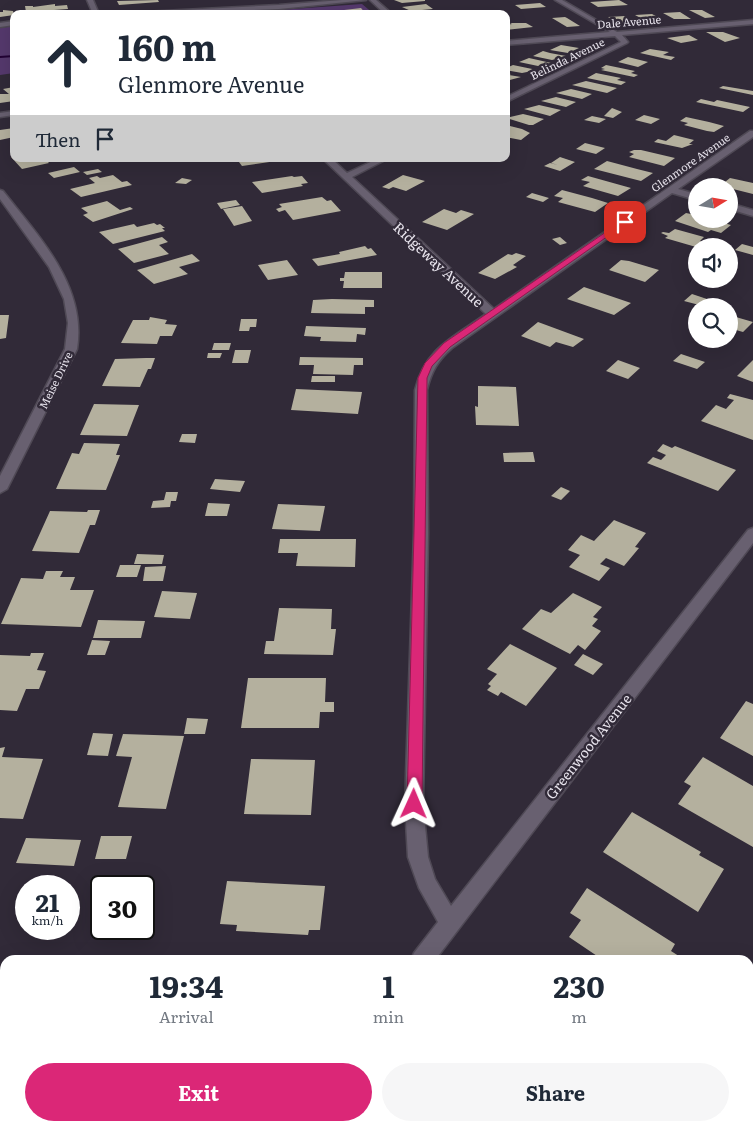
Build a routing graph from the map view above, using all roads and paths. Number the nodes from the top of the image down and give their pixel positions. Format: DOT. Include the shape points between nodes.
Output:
graph roads {
  1 [pos="363,0"];
  2 [pos="374,0"];
  3 [pos="558,0"];
  4 [pos="197,10"];
  5 [pos="385,10"];
  6 [pos="753,22"];
  7 [pos="617,34"];
  8 [pos="510,43"];
  9 [pos="510,98"];
  10 [pos="753,133"];
  11 [pos="330,162"];
  12 [pos="377,162"];
  13 [pos="345,177"];
  14 [pos="670,190"];
  15 [pos="0,193"];
  16 [pos="688,195"];
  17 [pos="738,209"];
  18 [pos="753,213"];
  19 [pos="493,314"];
  20 [pos="0,489"];
  21 [pos="753,533"];
  22 [pos="451,923"];
  23 [pos="426,955"];
  1 -- 4 [label="street"];
  2 -- 5 [label="street"];
  3 -- 7 [label="street"];
  6 -- 7 [label="street, Dale Avenue"];
  7 -- 8 [label="street, Dale Avenue"];
  7 -- 9 [label="street, Belinda Avenue" via="624,43"];
  10 -- 14 [label="street, Glenmore Avenue"];
  11 -- 13 [label="street, Ridgeway Avenue"];
  12 -- 13 [label="street"];
  13 -- 19 [label="street, Ridgeway Avenue"];
  14 -- 16 [label="street"];
  14 -- 19 [label="street, Glenmore Avenue"];
  15 -- 20 [label="street, Meise Drive" via="40,246 66,290 74,315 71,349"];
  17 -- 18 [label="street"];
  19 -- 22 [label="street, Ridgeway Avenue" via="436,356 428,365 421,390 414,804 418,858 426,882"];
  21 -- 22 [label="street, Greenwood Avenue"];
  22 -- 23 [label="street, Greenwood Avenue"];
}
